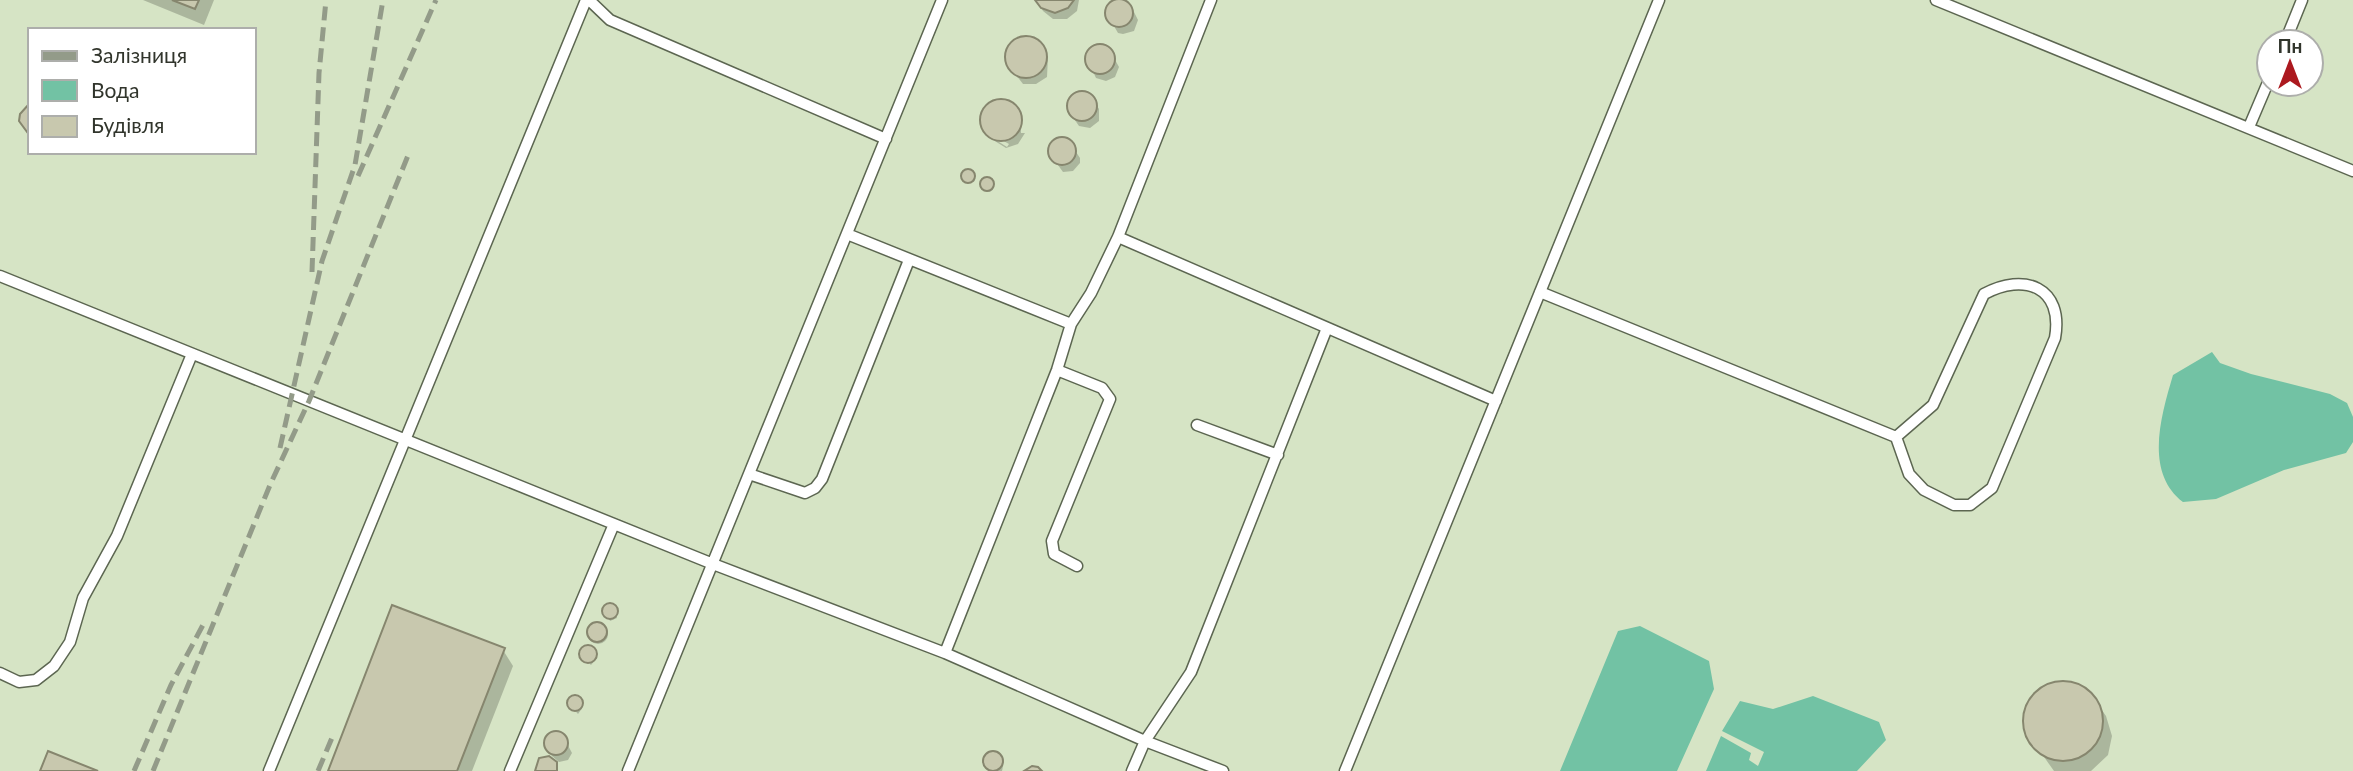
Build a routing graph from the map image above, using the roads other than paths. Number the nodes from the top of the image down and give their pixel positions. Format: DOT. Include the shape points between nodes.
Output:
graph roads {
  1 [pos="587,0"];
  2 [pos="942,0"];
  3 [pos="1211,0"];
  4 [pos="1659,0"];
  5 [pos="1936,0"];
  6 [pos="2302,0"];
  7 [pos="2291,28"];
  8 [pos="2261,98"];
  9 [pos="2249,127"];
  10 [pos="886,139"];
  11 [pos="2353,171"];
  12 [pos="847,234"];
  13 [pos="1118,237"];
  14 [pos="909,260"];
  15 [pos="0,276"];
  16 [pos="1540,292"];
  17 [pos="1071,324"];
  18 [pos="1327,328"];
  19 [pos="192,354"];
  20 [pos="1057,370"];
  21 [pos="1496,401"];
  22 [pos="1197,425"];
  23 [pos="1896,438"];
  24 [pos="404,439"];
  25 [pos="1278,455"];
  26 [pos="749,474"];
  27 [pos="614,524"];
  28 [pos="713,564"];
  29 [pos="1077,566"];
  30 [pos="945,653"];
  31 [pos="0,673"];
  32 [pos="1145,741"];
  33 [pos="269,771"];
  34 [pos="510,771"];
  35 [pos="628,771"];
  36 [pos="1132,771"];
  37 [pos="1223,771"];
  38 [pos="1345,771"];
  1 -- 10 [label="lane" via="610,20"];
  1 -- 24 [label="lane"];
  2 -- 10 [label="lane"];
  3 -- 13 [label="lane"];
  4 -- 16 [label="lane"];
  5 -- 9 [label="lane"];
  6 -- 7 [label="lane"];
  8 -- 9 [label="lane"];
  9 -- 11 [label="lane"];
  10 -- 12 [label="lane"];
  12 -- 14 [label="lane"];
  12 -- 26 [label="lane"];
  13 -- 17 [label="lane"];
  13 -- 18 [label="lane"];
  14 -- 17 [label="lane"];
  14 -- 26 [label="lane" via="822,479 804,493"];
  15 -- 19 [label="lane"];
  16 -- 21 [label="lane"];
  16 -- 23 [label="lane"];
  17 -- 20 [label="lane"];
  18 -- 21 [label="lane"];
  18 -- 25 [label="lane"];
  19 -- 24 [label="lane"];
  19 -- 31 [label="lane" via="117,536 83,598 70,642 54,666 36,680 19,682"];
  20 -- 29 [label="lane" via="1102,388 1110,399 1052,541 1054,554"];
  20 -- 30 [label="lane"];
  21 -- 38 [label="lane"];
  22 -- 25 [label="lane"];
  23 -- 23 [label="lane" via="1909,474 1939,498 1954,505 1970,505 1992,488 2055,338 2058,319 2048,296 2034,287 2018,285 1984,294 1933,405"];
  24 -- 27 [label="lane"];
  24 -- 33 [label="lane"];
  25 -- 32 [label="lane" via="1191,672"];
  26 -- 28 [label="lane"];
  27 -- 28 [label="lane"];
  27 -- 34 [label="lane"];
  28 -- 30 [label="lane"];
  28 -- 35 [label="lane"];
  30 -- 32 [label="lane"];
  32 -- 36 [label="lane"];
  32 -- 37 [label="lane"];
}
